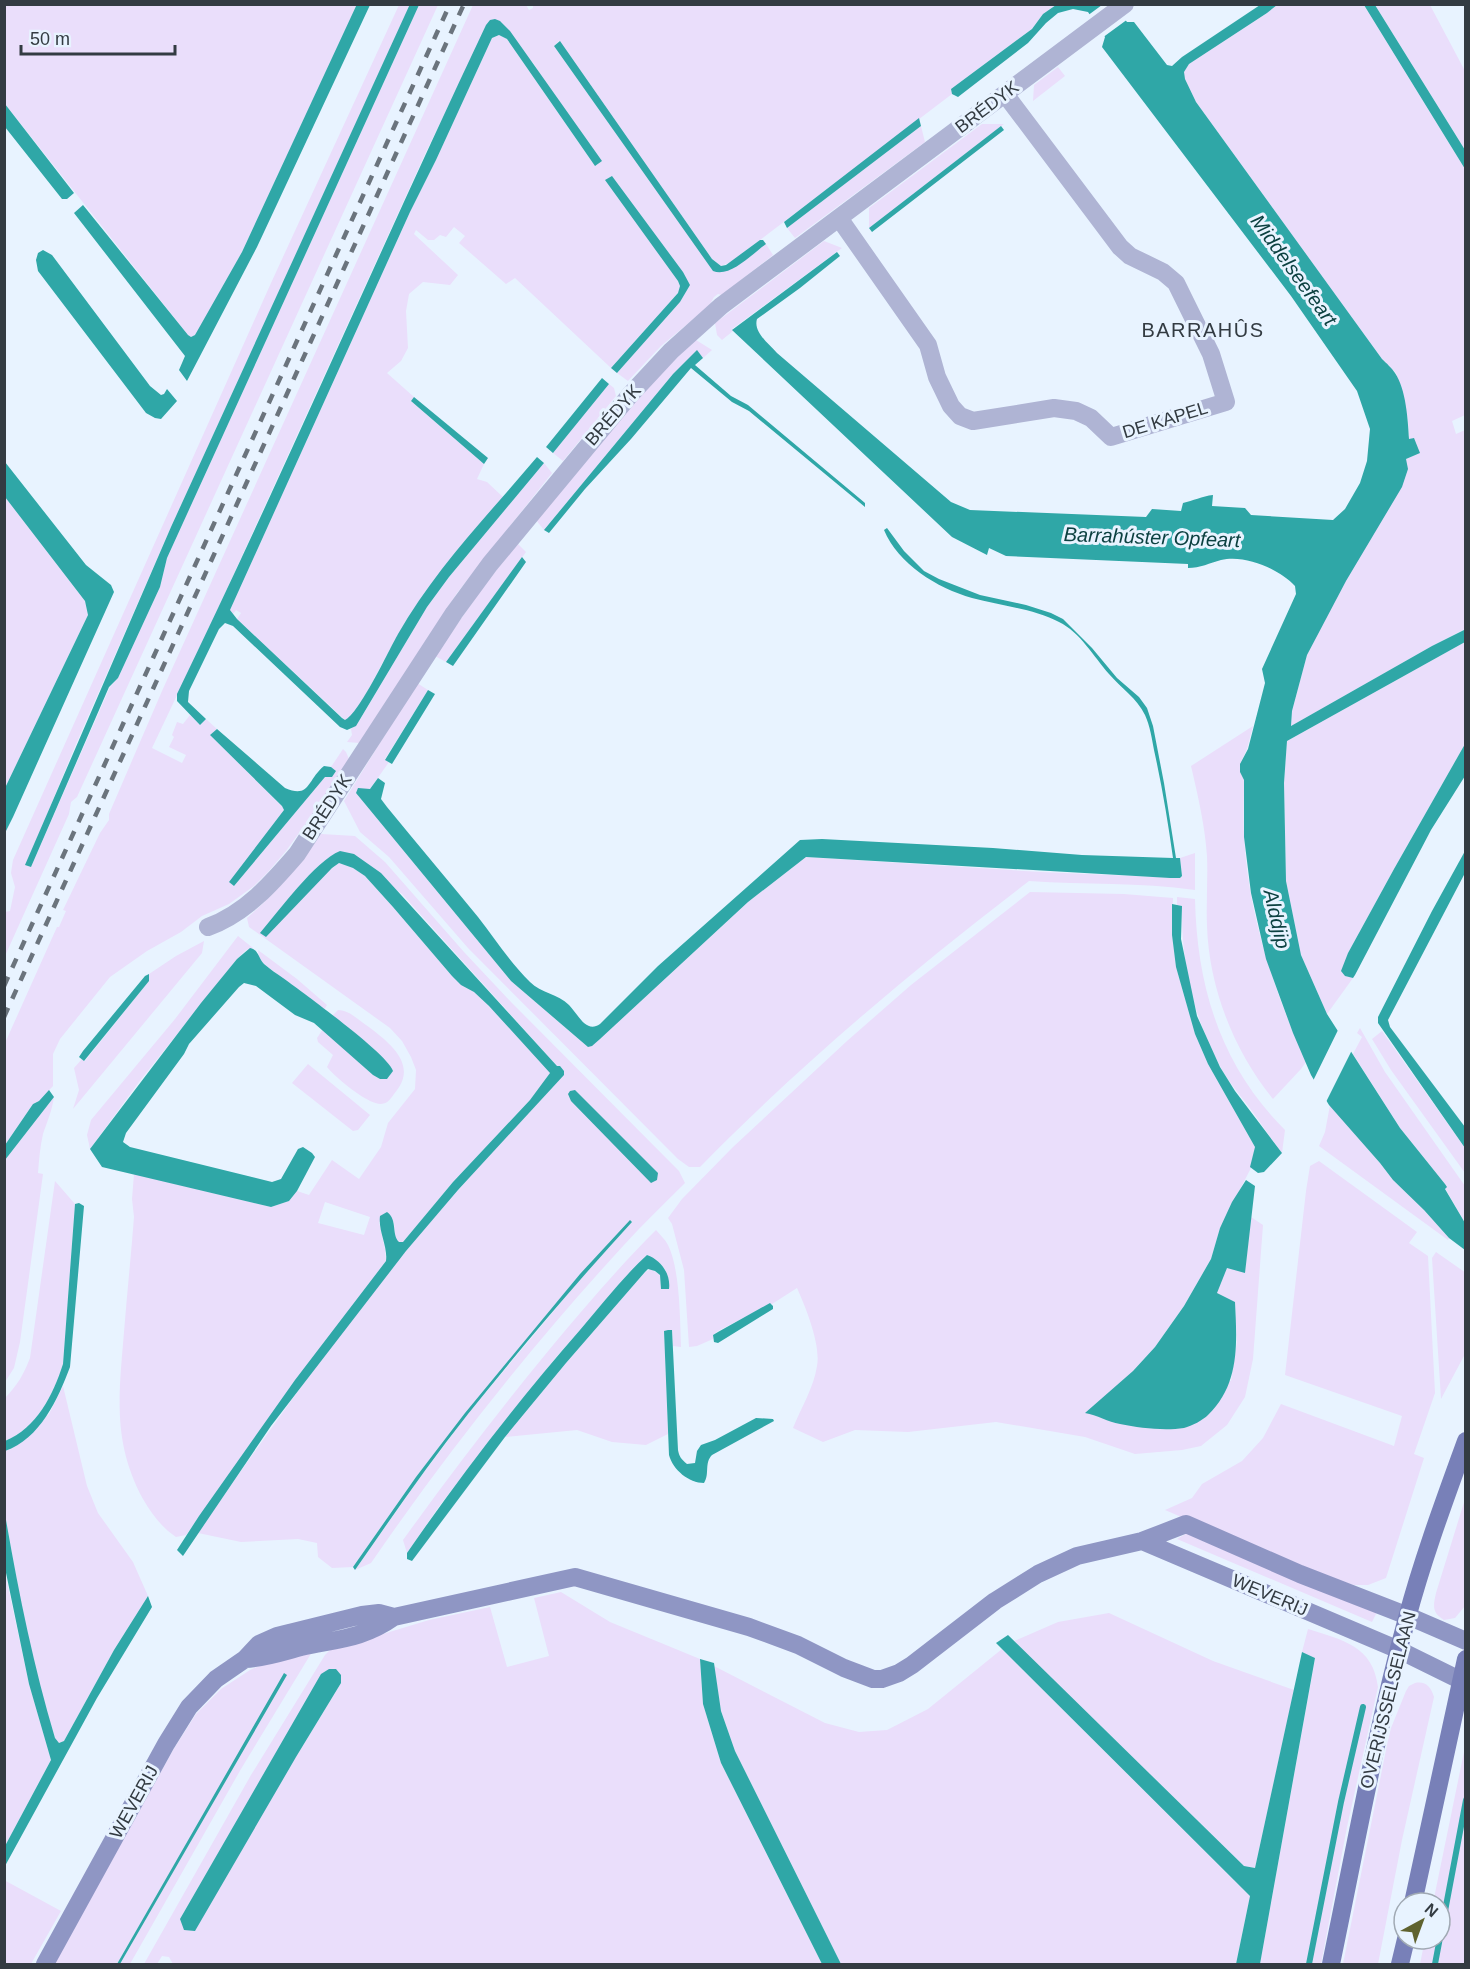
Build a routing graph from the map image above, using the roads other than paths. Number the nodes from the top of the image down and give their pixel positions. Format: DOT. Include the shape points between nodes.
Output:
graph roads {
  1 [pos="1125,4"];
  2 [pos="1005,94"];
  3 [pos="839,218"];
  4 [pos="208,927"];
  5 [pos="1466,1441"];
  6 [pos="1142,1540"];
  7 [pos="1408,1616"];
  8 [pos="1466,1641"];
  9 [pos="1399,1650"];
  10 [pos="1466,1659"];
  11 [pos="1463,1682"];
  12 [pos="1416,1891"];
  13 [pos="45,1965"];
  14 [pos="1331,1965"];
  1 -- 2 [label="street, BRÉDYK"];
  2 -- 3 [label="street, BRÉDYK"];
  2 -- 3 [label="street, DE KAPEL" via="1120,247 1176,283 1211,354 1227,402 1111,437 1091,418 1076,411 1054,408 973,421 960,416 937,377 928,345"];
  3 -- 4 [label="street, BRÉDYK" via="698,325 630,395 471,589 297,854 251,902"];
  5 -- 7 [label="main road, OVERIJSSELSELAAN"];
  6 -- 7 [label="street, WEVERIJ" via="1186,1524"];
  6 -- 9 [label="street, WEVERIJ"];
  6 -- 13 [label="street, WEVERIJ" via="1077,1556 1038,1574 995,1601 912,1665 882,1680 861,1676 798,1645 748,1627 575,1577 394,1617 379,1613 362,1615 277,1636 260,1644 216,1679 189,1707"];
  7 -- 8 [label="street, WEVERIJ"];
  7 -- 9 [label="main road, OVERIJSSELSELAAN"];
  9 -- 11 [label="street, WEVERIJ"];
  9 -- 14 [label="main road, OVERIJSSELSELAAN"];
  10 -- 11 [label="main road"];
  11 -- 12 [label="main road"];
}
